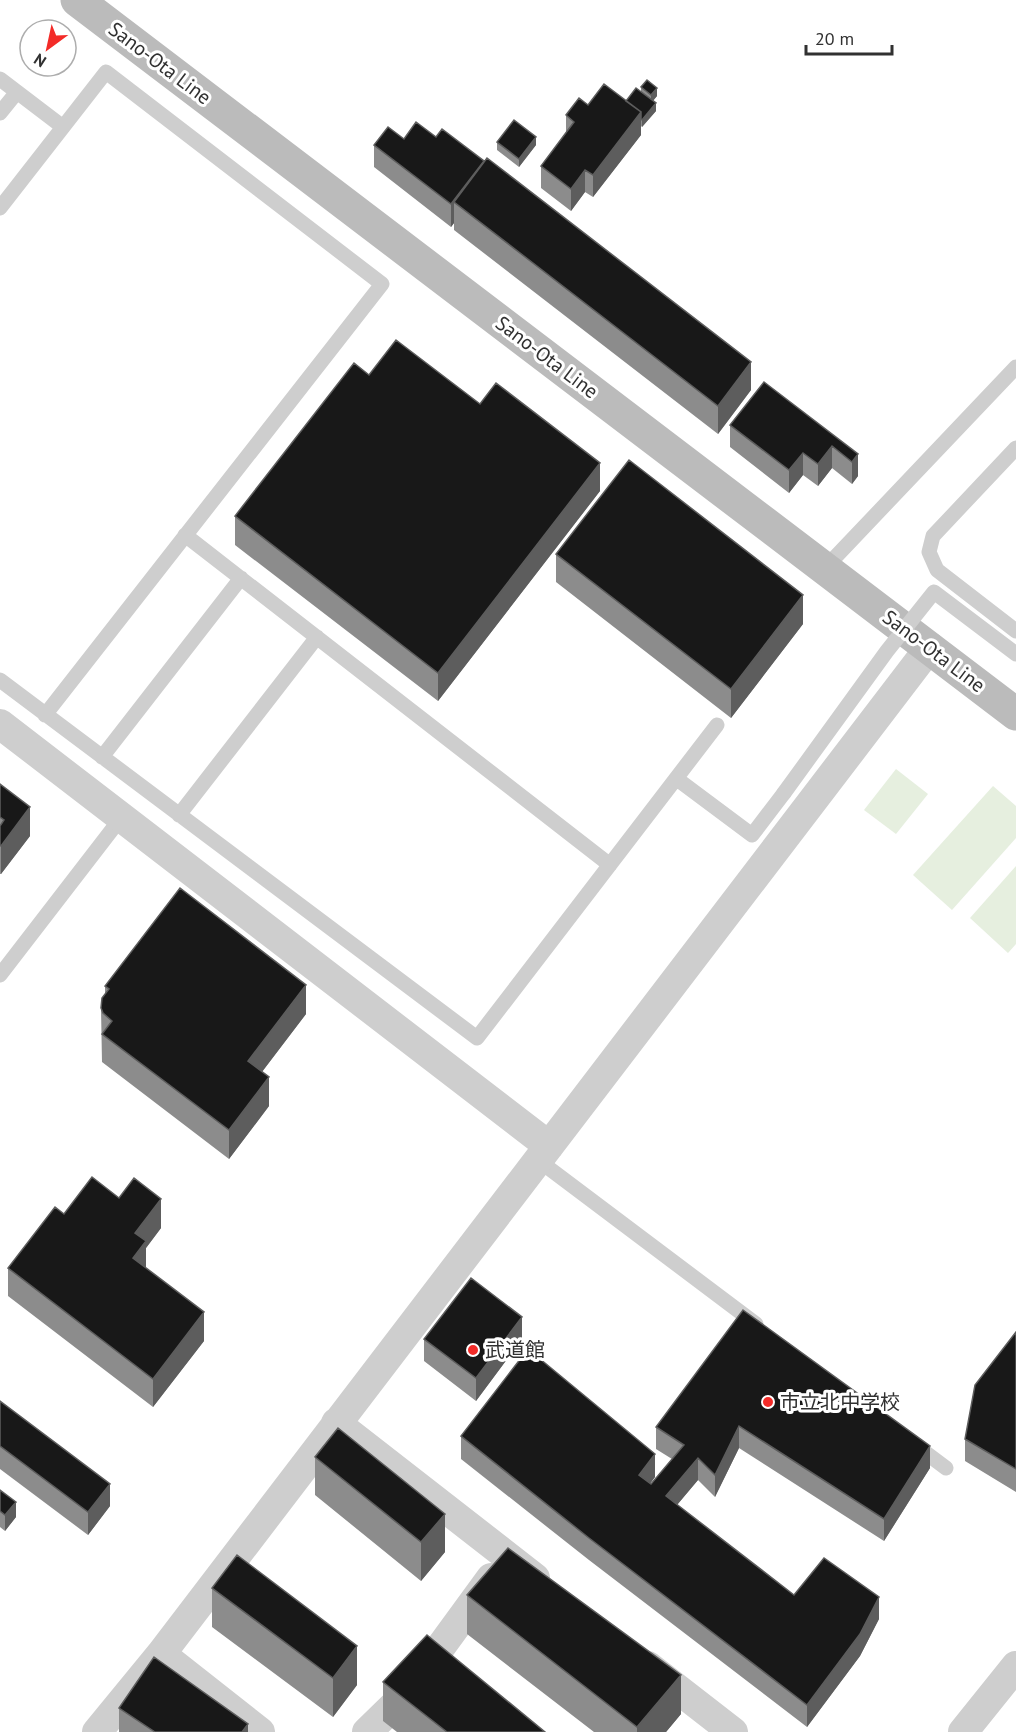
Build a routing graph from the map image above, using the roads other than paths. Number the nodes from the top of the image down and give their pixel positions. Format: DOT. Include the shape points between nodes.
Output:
graph roads {
  1 [pos="77,0"];
  2 [pos="0,79"];
  3 [pos="17,92"];
  4 [pos="0,113"];
  5 [pos="63,127"];
  6 [pos="0,208"];
  7 [pos="1016,367"];
  8 [pos="1016,448"];
  9 [pos="185,535"];
  10 [pos="825,568"];
  11 [pos="241,578"];
  12 [pos="1016,631"];
  13 [pos="317,637"];
  14 [pos="930,647"];
  15 [pos="1016,654"];
  16 [pos="0,680"];
  17 [pos="1016,714"];
  18 [pos="45,715"];
  19 [pos="0,724"];
  20 [pos="717,725"];
  21 [pos="102,757"];
  22 [pos="677,779"];
  23 [pos="179,815"];
  24 [pos="122,819"];
  25 [pos="610,865"];
  26 [pos="0,975"];
  27 [pos="543,1153"];
  28 [pos="768,1333"];
  29 [pos="336,1424"];
  30 [pos="899,1433"];
  31 [pos="946,1468"];
  32 [pos="507,1556"];
  33 [pos="554,1593"];
  34 [pos="629,1651"];
  35 [pos="160,1654"];
  36 [pos="1016,1666"];
  37 [pos="97,1732"];
  38 [pos="260,1732"];
  39 [pos="367,1732"];
  40 [pos="733,1732"];
  41 [pos="963,1732"];
  1 -- 10 [label="main road, Sano-Ota Line"];
  2 -- 3 [label="lane"];
  3 -- 4 [label="lane"];
  3 -- 5 [label="lane"];
  5 -- 6 [label="lane"];
  5 -- 9 [label="lane" via="105,72 382,284"];
  7 -- 10 [label="lane"];
  8 -- 12 [label="lane" via="933,536 928,552 937,570"];
  9 -- 11 [label="lane"];
  9 -- 18 [label="lane"];
  10 -- 14 [label="main road, Sano-Ota Line"];
  11 -- 13 [label="lane"];
  11 -- 21 [label="lane"];
  13 -- 23 [label="lane"];
  13 -- 25 [label="lane"];
  14 -- 17 [label="main road, Sano-Ota Line"];
  14 -- 27 [label="street"];
  15 -- 22 [label="lane, bridge" via="934,591 752,835"];
  16 -- 18 [label="lane"];
  18 -- 21 [label="lane"];
  19 -- 24 [label="street"];
  20 -- 22 [label="lane"];
  21 -- 23 [label="lane"];
  22 -- 25 [label="lane"];
  23 -- 25 [label="lane" via="477,1038"];
  24 -- 26 [label="lane"];
  24 -- 27 [label="street"];
  27 -- 28 [label="lane"];
  27 -- 29 [label="street"];
  29 -- 32 [label="street"];
  29 -- 35 [label="street"];
  30 -- 31 [label="lane"];
  32 -- 33 [label="street"];
  32 -- 39 [label="street" via="446,1660"];
  34 -- 40 [label="street"];
  35 -- 37 [label="street"];
  35 -- 38 [label="street"];
  36 -- 41 [label="street"];
}
